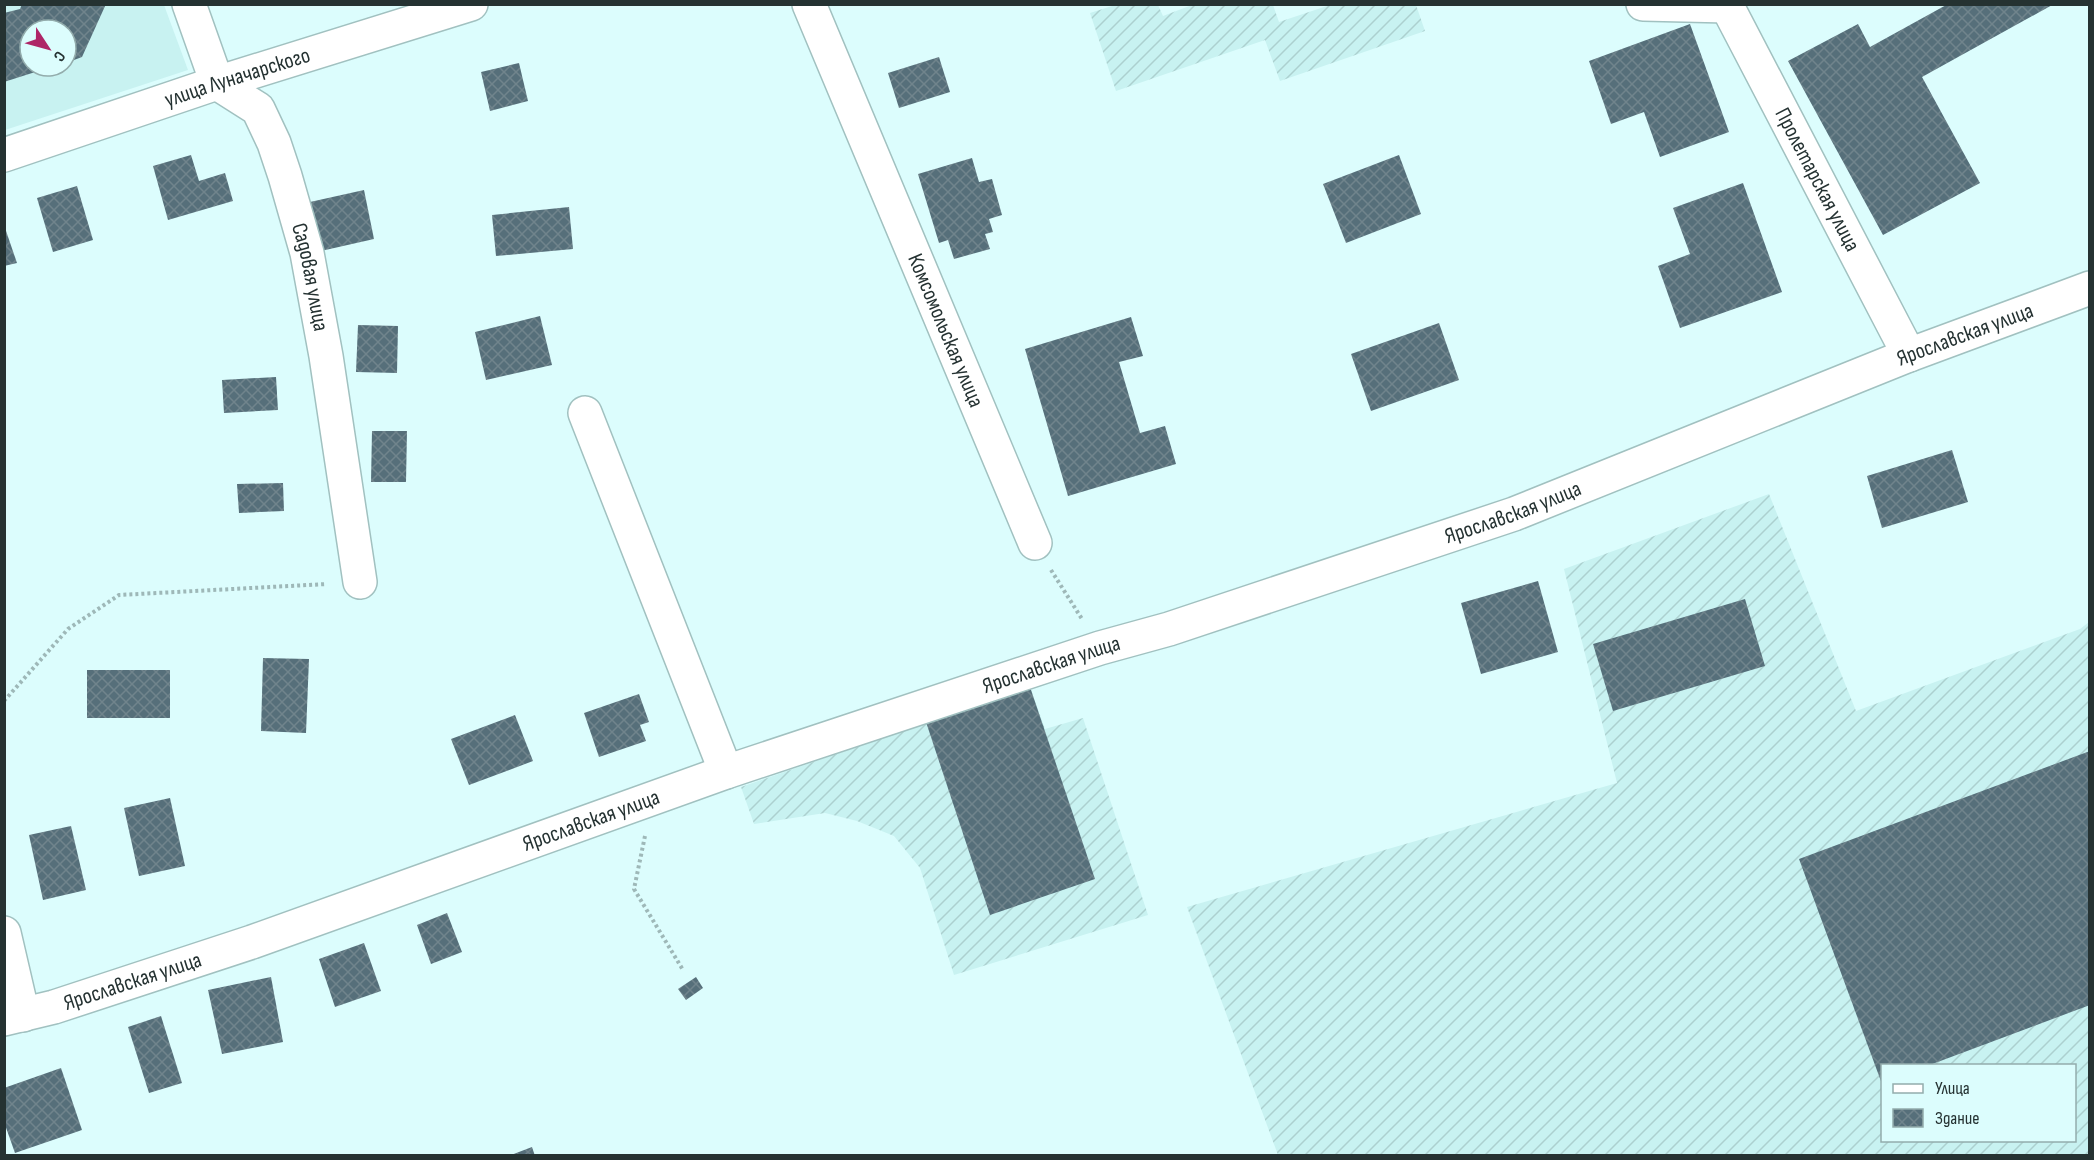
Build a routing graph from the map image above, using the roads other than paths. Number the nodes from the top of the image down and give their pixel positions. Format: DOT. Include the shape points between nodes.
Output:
graph roads {
  1 [pos="189,4"];
  2 [pos="471,4"];
  3 [pos="809,4"];
  4 [pos="1643,4"];
  5 [pos="1727,5"];
  6 [pos="217,83"];
  7 [pos="4,155"];
  8 [pos="2090,288"];
  9 [pos="1909,355"];
  10 [pos="585,413"];
  11 [pos="1035,543"];
  12 [pos="360,582"];
  13 [pos="726,772"];
  14 [pos="4,933"];
  15 [pos="14,1017"];
  1 -- 6 [label="street"];
  2 -- 6 [label="street, улица Луначарского"];
  3 -- 11 [label="street, Комсомольская улица"];
  4 -- 5 [label="street"];
  5 -- 9 [label="street, Пролетарская улица"];
  6 -- 7 [label="street, улица Луначарского"];
  6 -- 12 [label="street, Садовая улица" via="258,109 285,176 307,253"];
  8 -- 9 [label="street, Ярославская улица"];
  9 -- 13 [label="street, Ярославская улица" via="1514,514"];
  10 -- 13 [label="street"];
  13 -- 15 [label="street, Ярославская улица" via="252,942"];
  14 -- 15 [label="street"];
}
